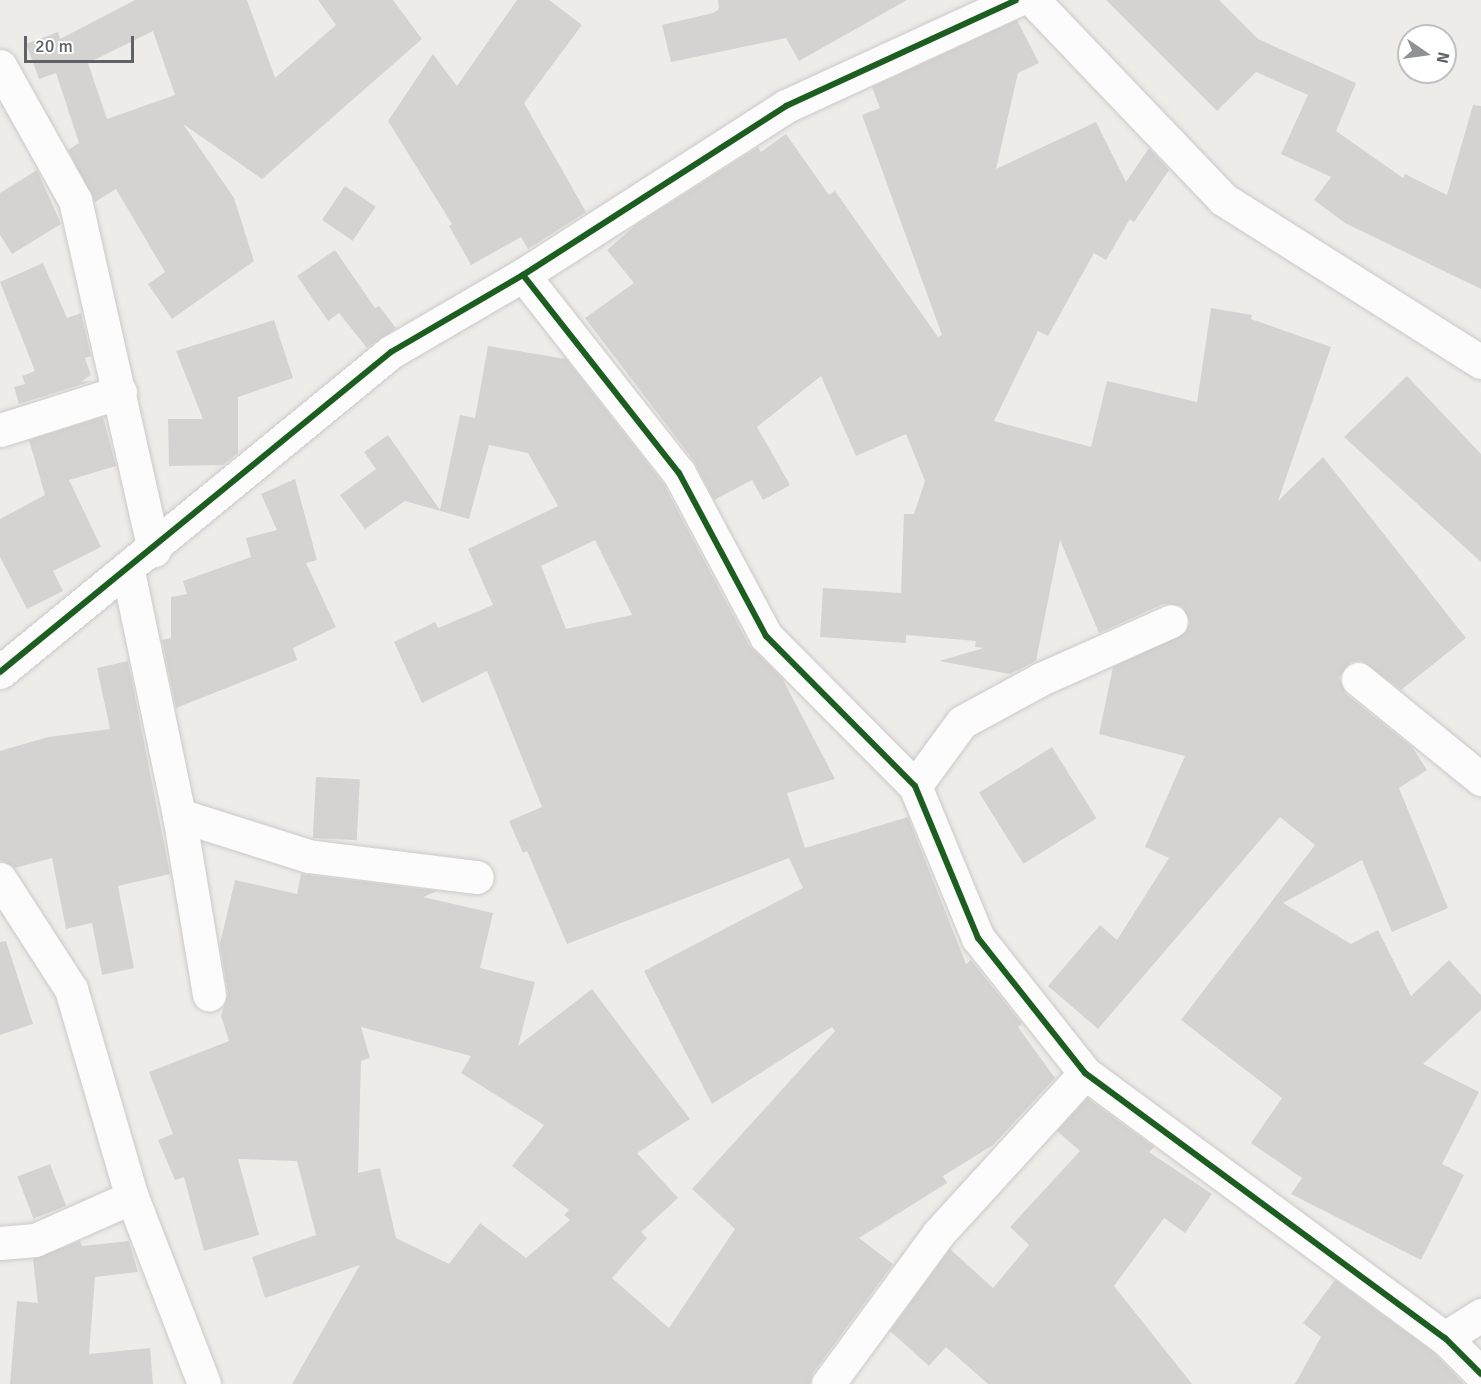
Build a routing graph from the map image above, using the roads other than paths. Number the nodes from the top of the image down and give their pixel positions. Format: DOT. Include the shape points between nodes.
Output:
graph roads {
  1 [pos="1016,0"];
  2 [pos="1033,0"];
  3 [pos="0,66"];
  4 [pos="523,275"];
  5 [pos="1481,362"];
  6 [pos="120,392"];
  7 [pos="0,430"];
  8 [pos="154,550"];
  9 [pos="128,571"];
  10 [pos="1171,621"];
  11 [pos="0,672"];
  12 [pos="1358,679"];
  13 [pos="1481,779"];
  14 [pos="915,786"];
  15 [pos="179,815"];
  16 [pos="477,877"];
  17 [pos="0,879"];
  18 [pos="209,994"];
  19 [pos="1085,1073"];
  20 [pos="132,1197"];
  21 [pos="0,1244"];
  22 [pos="1481,1315"];
  23 [pos="1445,1338"];
  24 [pos="1481,1374"];
  25 [pos="204,1384"];
  26 [pos="828,1384"];
  1 -- 4 [label="street" via="786,106"];
  2 -- 5 [label="street" via="1223,199"];
  3 -- 6 [label="street" via="75,200"];
  4 -- 8 [label="street" via="391,352"];
  4 -- 14 [label="street" via="679,473 766,636"];
  6 -- 7 [label="street"];
  6 -- 8 [label="street"];
  8 -- 9 [label="street"];
  9 -- 11 [label="street"];
  9 -- 15 [label="street"];
  10 -- 14 [label="street" via="1041,679 962,722"];
  12 -- 13 [label="street"];
  14 -- 19 [label="street" via="978,938"];
  15 -- 16 [label="street" via="308,855"];
  15 -- 18 [label="street"];
  17 -- 20 [label="street" via="71,989"];
  19 -- 23 [label="street"];
  19 -- 26 [label="street" via="938,1234"];
  20 -- 21 [label="street" via="35,1240"];
  20 -- 25 [label="street"];
  22 -- 23 [label="street"];
  23 -- 24 [label="street"];
}
